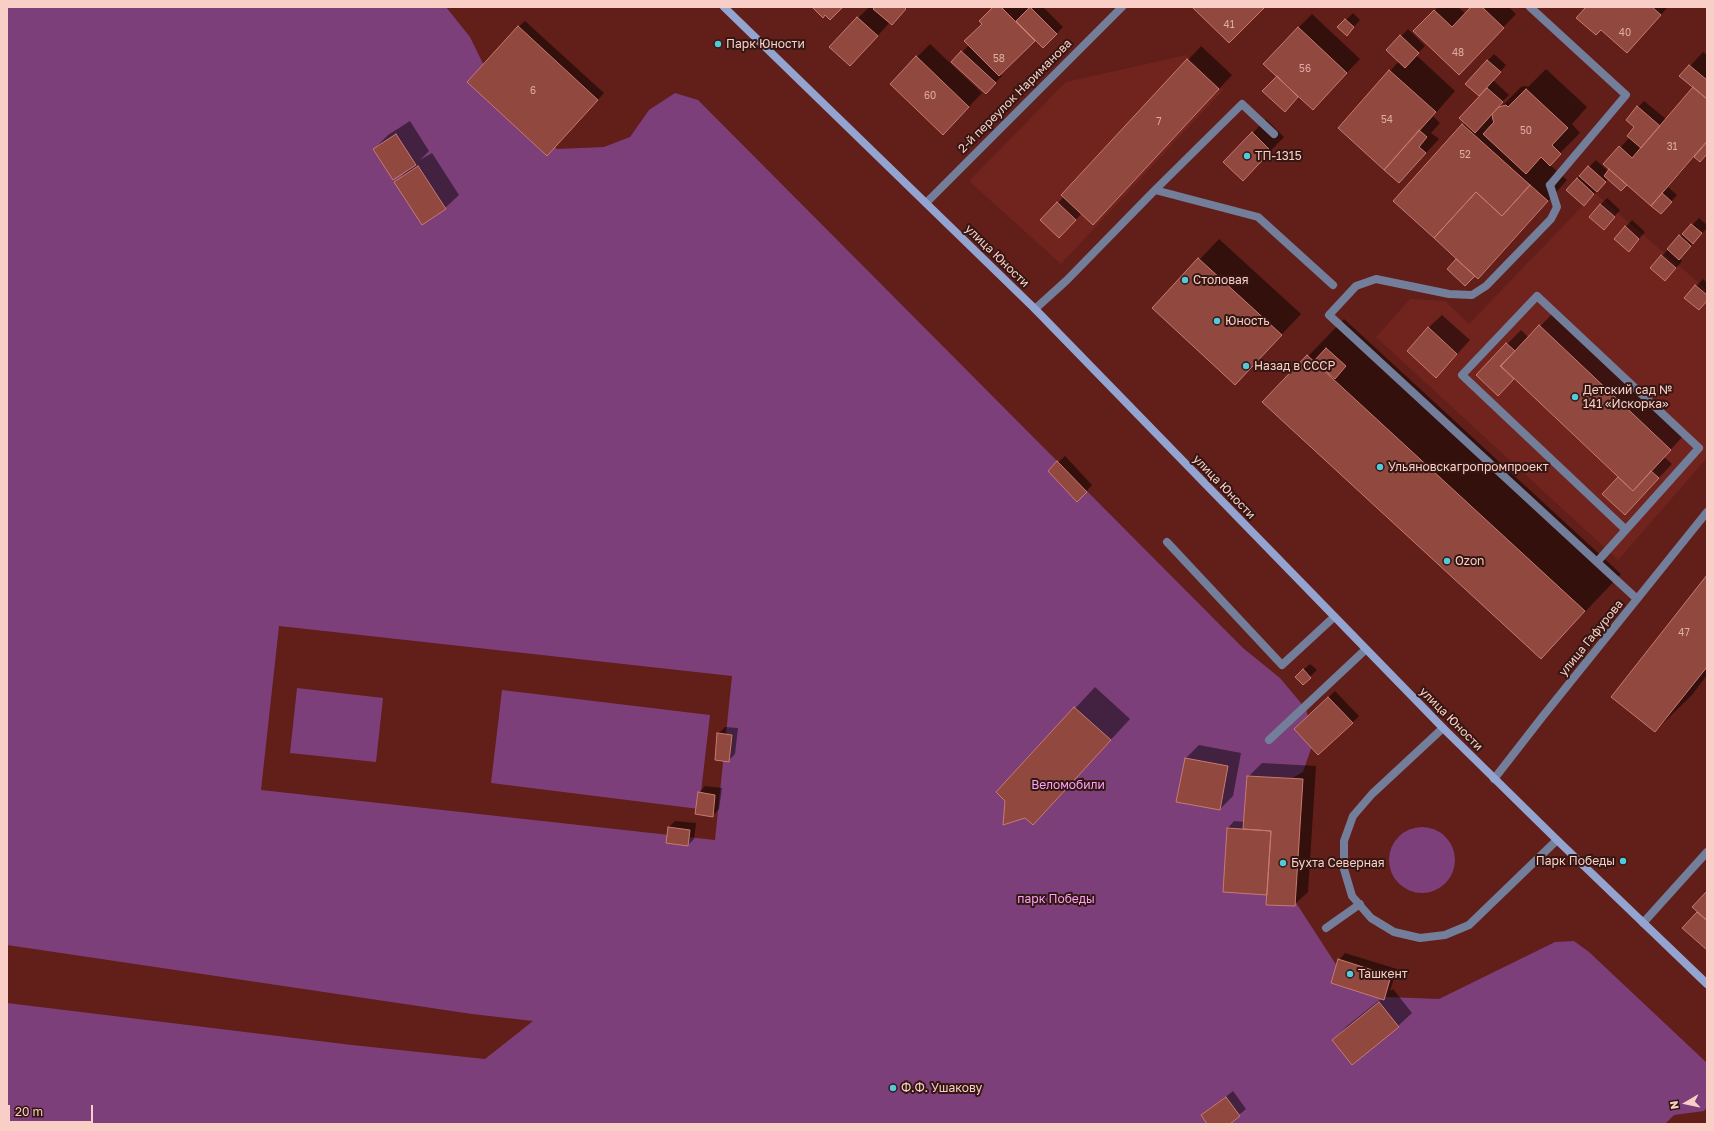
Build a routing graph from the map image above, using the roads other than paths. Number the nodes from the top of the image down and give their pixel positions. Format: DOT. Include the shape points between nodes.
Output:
graph roads {
  1 [pos="724,7"];
  2 [pos="1122,7"];
  3 [pos="1530,7"];
  4 [pos="1274,134"];
  5 [pos="1156,190"];
  6 [pos="926,203"];
  7 [pos="1333,285"];
  8 [pos="1035,309"];
  9 [pos="1707,512"];
  10 [pos="1625,529"];
  11 [pos="1167,542"];
  12 [pos="1597,562"];
  13 [pos="1638,599"];
  14 [pos="1334,617"];
  15 [pos="1365,650"];
  16 [pos="1443,728"];
  17 [pos="1269,740"];
  18 [pos="1494,779"];
  19 [pos="1557,840"];
  20 [pos="1707,852"];
  21 [pos="1360,904"];
  22 [pos="1642,923"];
  23 [pos="1326,928"];
  24 [pos="1707,984"];
  1 -- 6 [label="main road, улица Юности"];
  2 -- 6 [label="street, 2-й переулок Нариманова"];
  3 -- 12 [label="street" via="1626,95 1550,186 1557,207 1552,219 1486,286 1472,295 1449,294 1376,279 1356,286 1329,315"];
  4 -- 5 [label="street" via="1242,104"];
  5 -- 7 [label="street" via="1258,217"];
  5 -- 8 [label="street"];
  6 -- 8 [label="main road, улица Юности"];
  8 -- 14 [label="main road, улица Юности"];
  9 -- 13 [label="street, улица Гафурова"];
  10 -- 10 [label="street" via="1699,448 1537,296 1462,375"];
  10 -- 12 [label="street"];
  11 -- 14 [label="street" via="1282,665"];
  12 -- 13 [label="street"];
  13 -- 18 [label="street, улица Гафурова"];
  14 -- 15 [label="main road, улица Юности"];
  15 -- 16 [label="main road, улица Юности"];
  15 -- 17 [label="street"];
  16 -- 18 [label="main road, улица Юности"];
  16 -- 21 [label="street" via="1372,794 1353,816 1344,841 1344,870 1352,896"];
  18 -- 19 [label="main road, улица Юности"];
  19 -- 21 [label="street" via="1469,925 1445,935 1420,938 1394,932 1371,918"];
  19 -- 22 [label="main road, улица Юности"];
  20 -- 22 [label="street"];
  21 -- 23 [label="street"];
  22 -- 24 [label="main road, улица Юности"];
}
